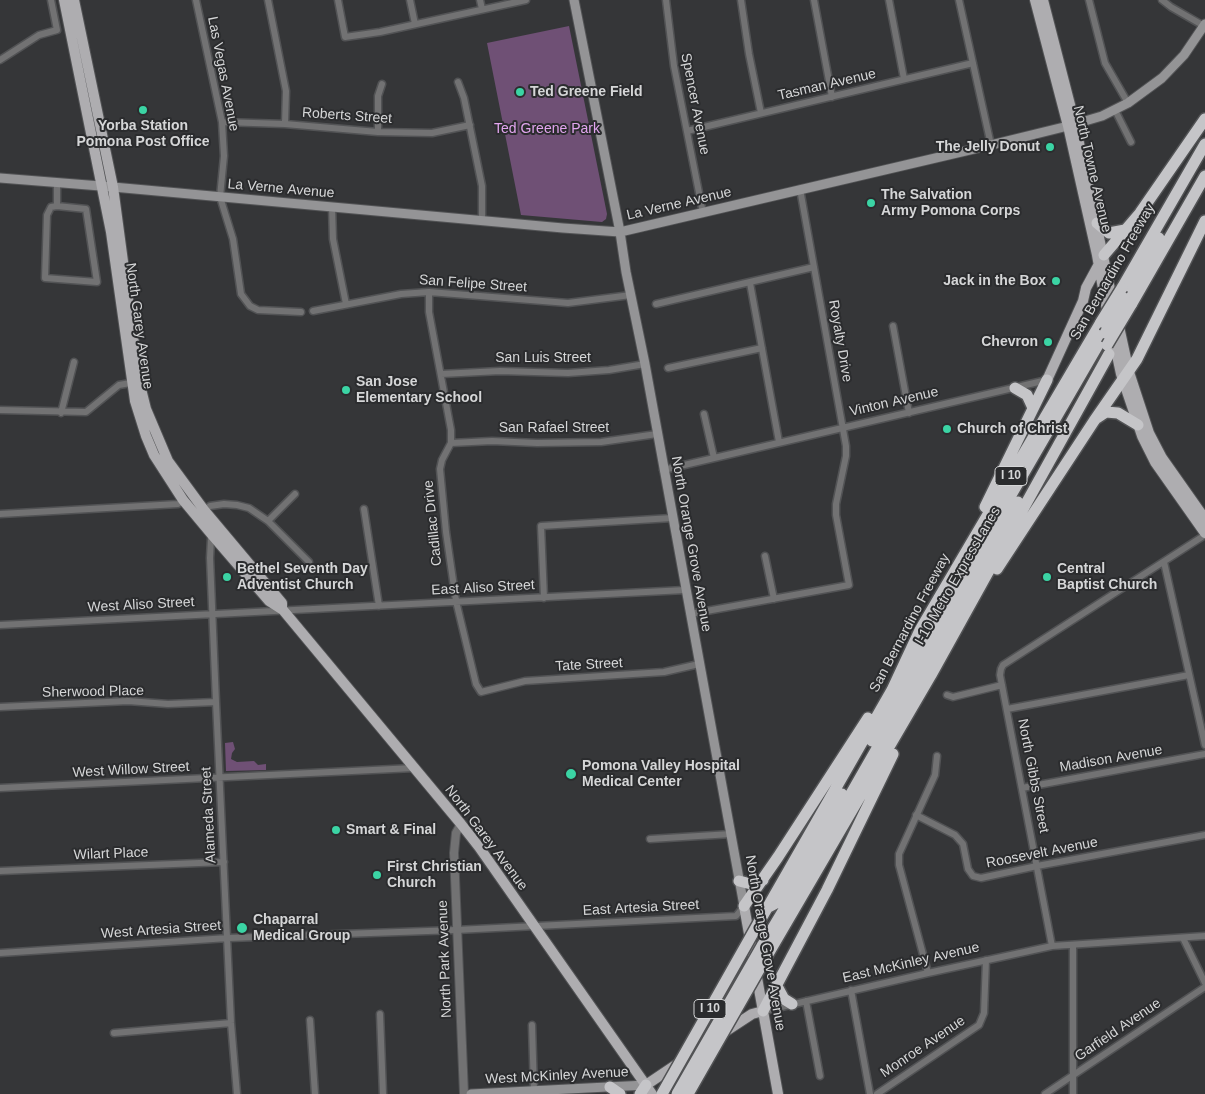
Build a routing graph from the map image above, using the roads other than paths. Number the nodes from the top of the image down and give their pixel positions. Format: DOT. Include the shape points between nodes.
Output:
graph roads {
  1 [pos="51,0"];
  2 [pos="64,0"];
  3 [pos="74,0"];
  4 [pos="196,0"];
  5 [pos="268,0"];
  6 [pos="338,0"];
  7 [pos="410,0"];
  8 [pos="480,0"];
  9 [pos="526,0"];
  10 [pos="574,0"];
  11 [pos="666,0"];
  12 [pos="741,0"];
  13 [pos="814,0"];
  14 [pos="889,0"];
  15 [pos="959,0"];
  16 [pos="1036,0"];
  17 [pos="1043,0"];
  18 [pos="1089,0"];
  19 [pos="1162,0"];
  20 [pos="482,9"];
  21 [pos="414,24"];
  22 [pos="1204,25"];
  23 [pos="71,34"];
  24 [pos="84,44"];
  25 [pos="0,60"];
  26 [pos="973,63"];
  27 [pos="904,79"];
  28 [pos="458,82"];
  29 [pos="382,84"];
  30 [pos="832,97"];
  31 [pos="1128,103"];
  32 [pos="1115,110"];
  33 [pos="761,113"];
  34 [pos="1205,119"];
  35 [pos="222,122"];
  36 [pos="286,124"];
  37 [pos="470,125"];
  38 [pos="1072,125"];
  39 [pos="687,130"];
  40 [pos="378,132"];
  41 [pos="1131,142"];
  42 [pos="1205,144"];
  43 [pos="992,145"];
  44 [pos="1205,158"];
  45 [pos="1205,176"];
  46 [pos="0,178"];
  47 [pos="56,183"];
  48 [pos="108,186"];
  49 [pos="1205,188"];
  50 [pos="800,189"];
  51 [pos="220,198"];
  52 [pos="57,206"];
  53 [pos="332,207"];
  54 [pos="703,213"];
  55 [pos="482,220"];
  56 [pos="1205,222"];
  57 [pos="1097,223"];
  58 [pos="1125,230"];
  59 [pos="620,232"];
  60 [pos="1102,260"];
  61 [pos="814,267"];
  62 [pos="750,283"];
  63 [pos="429,292"];
  64 [pos="632,295"];
  65 [pos="1121,297"];
  66 [pos="1083,302"];
  67 [pos="346,304"];
  68 [pos="656,304"];
  69 [pos="313,311"];
  70 [pos="301,312"];
  71 [pos="893,326"];
  72 [pos="1103,327"];
  73 [pos="762,348"];
  74 [pos="1108,350"];
  75 [pos="74,362"];
  76 [pos="644,364"];
  77 [pos="668,368"];
  78 [pos="441,374"];
  79 [pos="1126,375"];
  80 [pos="1046,380"];
  81 [pos="136,382"];
  82 [pos="1015,388"];
  83 [pos="1033,408"];
  84 [pos="0,410"];
  85 [pos="61,413"];
  86 [pos="909,413"];
  87 [pos="704,414"];
  88 [pos="1094,420"];
  89 [pos="1138,426"];
  90 [pos="843,428"];
  91 [pos="657,434"];
  92 [pos="779,442"];
  93 [pos="451,443"];
  94 [pos="714,458"];
  95 [pos="663,470"];
  96 [pos="171,482"];
  97 [pos="295,494"];
  98 [pos="183,500"];
  99 [pos="364,509"];
  100 [pos="204,510"];
  101 [pos="0,514"];
  102 [pos="672,518"];
  103 [pos="1205,519"];
  104 [pos="268,521"];
  105 [pos="1205,534"];
  106 [pos="213,536"];
  107 [pos="765,556"];
  108 [pos="309,562"];
  109 [pos="1164,562"];
  110 [pos="685,590"];
  111 [pos="544,598"];
  112 [pos="774,599"];
  113 [pos="456,601"];
  114 [pos="379,606"];
  115 [pos="282,610"];
  116 [pos="214,614"];
  117 [pos="690,614"];
  118 [pos="0,624"];
  119 [pos="920,630"];
  120 [pos="947,645"];
  121 [pos="699,664"];
  122 [pos="931,675"];
  123 [pos="1189,675"];
  124 [pos="1002,685"];
  125 [pos="892,690"];
  126 [pos="481,692"];
  127 [pos="947,695"];
  128 [pos="216,702"];
  129 [pos="0,707"];
  130 [pos="1008,709"];
  131 [pos="1205,744"];
  132 [pos="1205,754"];
  133 [pos="938,756"];
  134 [pos="414,768"];
  135 [pos="220,778"];
  136 [pos="0,788"];
  137 [pos="1022,788"];
  138 [pos="916,815"];
  139 [pos="461,824"];
  140 [pos="731,834"];
  141 [pos="1205,836"];
  142 [pos="650,839"];
  143 [pos="224,862"];
  144 [pos="1037,866"];
  145 [pos="0,871"];
  146 [pos="763,880"];
  147 [pos="739,881"];
  148 [pos="744,906"];
  149 [pos="767,908"];
  150 [pos="534,927"];
  151 [pos="456,930"];
  152 [pos="1205,936"];
  153 [pos="228,938"];
  154 [pos="1183,938"];
  155 [pos="1073,945"];
  156 [pos="1052,946"];
  157 [pos="0,953"];
  158 [pos="986,960"];
  159 [pos="928,973"];
  160 [pos="1205,983"];
  161 [pos="777,986"];
  162 [pos="1205,987"];
  163 [pos="851,990"];
  164 [pos="806,1001"];
  165 [pos="792,1004"];
  166 [pos="763,1011"];
  167 [pos="380,1014"];
  168 [pos="310,1020"];
  169 [pos="231,1023"];
  170 [pos="532,1025"];
  171 [pos="114,1033"];
  172 [pos="820,1076"];
  173 [pos="1073,1076"];
  174 [pos="610,1087"];
  175 [pos="534,1090"];
  176 [pos="646,1091"];
  177 [pos="576,1092"];
  178 [pos="236,1094"];
  179 [pos="315,1094"];
  180 [pos="383,1094"];
  181 [pos="464,1094"];
  182 [pos="470,1094"];
  183 [pos="620,1094"];
  184 [pos="662,1094"];
  185 [pos="677,1094"];
  186 [pos="688,1094"];
  187 [pos="778,1094"];
  188 [pos="870,1094"];
  189 [pos="877,1094"];
  190 [pos="1045,1094"];
  191 [pos="1073,1094"];
  1 -- 25 [label="street" via="56,30 39,35"];
  2 -- 23 [label="main road, North Garey Avenue"];
  3 -- 24 [label="main road, North Garey Avenue"];
  4 -- 35 [label="street, Las Vegas Avenue"];
  5 -- 36 [label="street" via="286,91"];
  6 -- 21 [label="street" via="345,37"];
  7 -- 21 [label="street"];
  8 -- 20 [label="street"];
  9 -- 20 [label="street"];
  10 -- 59 [label="main road, North Orange Grove Avenue"];
  11 -- 39 [label="street, Spencer Avenue" via="674,66"];
  12 -- 33 [label="street"];
  13 -- 30 [label="street"];
  14 -- 27 [label="street"];
  15 -- 26 [label="street"];
  16 -- 38 [label="main road, North Towne Avenue"];
  17 -- 38 [label="main road, North Towne Avenue"];
  18 -- 31 [label="street" via="1105,63"];
  19 -- 22 [label="street"];
  20 -- 21 [label="street"];
  22 -- 31 [label="main road, La Verne Avenue" via="1174,67"];
  23 -- 24 [label="main road"];
  23 -- 48 [label="main road, North Garey Avenue"];
  24 -- 48 [label="main road, North Garey Avenue"];
  26 -- 27 [label="street, Tasman Avenue"];
  26 -- 43 [label="street"];
  27 -- 30 [label="street, Tasman Avenue"];
  28 -- 37 [label="street"];
  29 -- 40 [label="street" via="378,96"];
  30 -- 33 [label="street, Tasman Avenue"];
  31 -- 32 [label="main road, La Verne Avenue"];
  32 -- 38 [label="main road, La Verne Avenue"];
  32 -- 41 [label="street"];
  33 -- 39 [label="street, Tasman Avenue"];
  34 -- 58 [label="highway"];
  35 -- 36 [label="street, Roberts Street"];
  35 -- 51 [label="street, Las Vegas Avenue" via="224,156"];
  36 -- 40 [label="street, Roberts Street"];
  37 -- 40 [label="street, Roberts Street" via="432,133"];
  37 -- 55 [label="street" via="482,186"];
  38 -- 43 [label="main road, La Verne Avenue"];
  38 -- 57 [label="main road, North Towne Avenue"];
  38 -- 60 [label="main road, North Towne Avenue"];
  39 -- 54 [label="street, Spencer Avenue"];
  42 -- 65 [label="highway, San Bernardino Freeway / I 10"];
  43 -- 50 [label="main road, La Verne Avenue"];
  44 -- 65 [label="highway"];
  45 -- 65 [label="highway"];
  46 -- 47 [label="main road, La Verne Avenue"];
  47 -- 48 [label="main road, La Verne Avenue"];
  47 -- 52 [label="street"];
  48 -- 51 [label="main road, La Verne Avenue"];
  48 -- 81 [label="main road, North Garey Avenue"];
  49 -- 65 [label="highway, San Bernardino Freeway / I 10"];
  50 -- 54 [label="main road, La Verne Avenue"];
  50 -- 61 [label="street, Royalty Drive"];
  51 -- 53 [label="main road, La Verne Avenue"];
  51 -- 70 [label="street, Las Vegas Avenue" via="232,234 239,289 244,300 258,310"];
  52 -- 52 [label="street" via="51,207 47,215 45,278 97,282 86,208"];
  53 -- 55 [label="main road, La Verne Avenue"];
  53 -- 67 [label="street" via="334,239"];
  54 -- 59 [label="main road, La Verne Avenue"];
  55 -- 59 [label="main road, La Verne Avenue"];
  56 -- 79 [label="highway"];
  57 -- 58 [label="highway" via="1110,232"];
  57 -- 60 [label="main road, North Towne Avenue"];
  58 -- 60 [label="highway"];
  59 -- 64 [label="main road, North Orange Grove Avenue"];
  60 -- 65 [label="main road, North Towne Avenue"];
  60 -- 66 [label="main road" via="1086,288"];
  61 -- 62 [label="street"];
  61 -- 90 [label="street, Royalty Drive"];
  62 -- 68 [label="street"];
  62 -- 73 [label="street"];
  63 -- 64 [label="street, San Felipe Street" via="555,302"];
  63 -- 67 [label="street, San Felipe Street"];
  63 -- 78 [label="street, Cadillac Drive" via="431,325"];
  64 -- 76 [label="main road, North Orange Grove Avenue"];
  65 -- 66 [label="main road" via="1090,295"];
  65 -- 72 [label="highway, San Bernardino Freeway / I 10, bridge"];
  65 -- 74 [label="highway, San Bernardino Freeway / I 10"];
  65 -- 79 [label="main road, North Towne Avenue"];
  66 -- 80 [label="main road"];
  67 -- 69 [label="street, San Felipe Street"];
  71 -- 86 [label="street"];
  72 -- 119 [label="highway, San Bernardino Freeway / I 10"];
  72 -- 149 [label="highway, I-10 Metro ExpressLanes" via="780,901"];
  73 -- 77 [label="street"];
  73 -- 92 [label="street"];
  74 -- 120 [label="highway, San Bernardino Freeway / I 10"];
  74 -- 185 [label="highway, I-10 Metro ExpressLanes, bridge"];
  75 -- 85 [label="street"];
  76 -- 78 [label="street, San Luis Street" via="568,373 500,371"];
  76 -- 91 [label="main road, North Orange Grove Avenue"];
  78 -- 93 [label="street, Cadillac Drive"];
  79 -- 88 [label="highway"];
  79 -- 89 [label="main road, North Towne Avenue"];
  79 -- 103 [label="main road, North Towne Avenue" via="1162,458"];
  80 -- 82 [label="street, Vinton Avenue"];
  80 -- 83 [label="highway"];
  81 -- 85 [label="street" via="119,385 86,412"];
  81 -- 96 [label="main road, North Garey Avenue" via="140,418 146,436"];
  81 -- 100 [label="main road, North Garey Avenue" via="168,461"];
  82 -- 83 [label="highway" via="1027,395"];
  82 -- 86 [label="street, Vinton Avenue"];
  83 -- 119 [label="highway"];
  84 -- 85 [label="street"];
  86 -- 90 [label="street, Vinton Avenue"];
  87 -- 94 [label="street"];
  88 -- 89 [label="highway" via="1110,412 1124,416"];
  88 -- 120 [label="highway"];
  89 -- 105 [label="main road, North Towne Avenue" via="1155,462"];
  90 -- 92 [label="street, Vinton Avenue"];
  90 -- 112 [label="street, Royalty Drive" via="846,456 836,510 849,585"];
  91 -- 93 [label="street, San Rafael Street" via="601,442"];
  91 -- 95 [label="main road, North Orange Grove Avenue"];
  92 -- 94 [label="street, Vinton Avenue"];
  93 -- 113 [label="street, Cadillac Drive" via="442,460 440,484"];
  94 -- 95 [label="street, Vinton Avenue"];
  95 -- 102 [label="main road, North Orange Grove Avenue"];
  96 -- 98 [label="main road, North Garey Avenue"];
  96 -- 100 [label="main road" via="198,513"];
  97 -- 104 [label="street"];
  98 -- 101 [label="street" via="178,504"];
  98 -- 106 [label="main road, North Garey Avenue"];
  99 -- 114 [label="street"];
  100 -- 104 [label="street" via="210,506 237,504"];
  100 -- 115 [label="main road, North Garey Avenue" via="282,603"];
  102 -- 110 [label="main road, North Orange Grove Avenue"];
  102 -- 111 [label="street" via="541,526"];
  104 -- 108 [label="street"];
  105 -- 109 [label="street"];
  106 -- 115 [label="main road, North Garey Avenue" via="269,601"];
  106 -- 116 [label="street, Alameda Street" via="210,558"];
  107 -- 112 [label="street"];
  109 -- 123 [label="street"];
  109 -- 124 [label="street, North Gibbs Street" via="1003,665"];
  110 -- 111 [label="street, East Aliso Street"];
  110 -- 117 [label="main road, North Orange Grove Avenue"];
  111 -- 113 [label="street, East Aliso Street"];
  112 -- 117 [label="street"];
  113 -- 114 [label="street, East Aliso Street"];
  113 -- 126 [label="street, Cadillac Drive" via="476,684"];
  114 -- 115 [label="street, East Aliso Street"];
  115 -- 116 [label="street, West Aliso Street"];
  115 -- 134 [label="main road, North Garey Avenue"];
  116 -- 118 [label="street, West Aliso Street"];
  116 -- 128 [label="street, Alameda Street"];
  117 -- 121 [label="main road, North Orange Grove Avenue"];
  119 -- 125 [label="highway, San Bernardino Freeway / I 10"];
  120 -- 122 [label="highway, San Bernardino Freeway / I 10"];
  121 -- 126 [label="street, Tate Street" via="664,672 525,681"];
  121 -- 140 [label="main road, North Orange Grove Avenue"];
  122 -- 161 [label="highway"];
  122 -- 186 [label="highway, San Bernardino Freeway / I 10, bridge"];
  123 -- 130 [label="street"];
  123 -- 131 [label="street"];
  124 -- 127 [label="street" via="954,697"];
  124 -- 130 [label="street, North Gibbs Street"];
  125 -- 146 [label="highway" via="865,721"];
  125 -- 149 [label="highway, San Bernardino Freeway / I 10"];
  128 -- 129 [label="street, Sherwood Place" via="168,704 128,701"];
  128 -- 135 [label="street, Alameda Street"];
  130 -- 137 [label="street, North Gibbs Street"];
  132 -- 137 [label="street, Madison Avenue"];
  133 -- 138 [label="street" via="936,775"];
  134 -- 135 [label="street, West Willow Street"];
  134 -- 139 [label="main road, North Garey Avenue"];
  135 -- 136 [label="street, West Willow Street"];
  135 -- 143 [label="street, Alameda Street"];
  137 -- 144 [label="street, North Gibbs Street"];
  138 -- 144 [label="street, Roosevelt Avenue" via="955,835 963,844 968,870 973,876 981,878"];
  138 -- 159 [label="street" via="899,854 899,866"];
  139 -- 150 [label="main road, North Garey Avenue"];
  139 -- 151 [label="street, North Park Avenue" via="454,842"];
  140 -- 142 [label="street"];
  140 -- 147 [label="main road, North Orange Grove Avenue"];
  141 -- 144 [label="street, Roosevelt Avenue"];
  143 -- 145 [label="street, Wilart Place"];
  143 -- 153 [label="street, Alameda Street"];
  144 -- 156 [label="street, North Gibbs Street"];
  146 -- 147 [label="highway" via="751,884"];
  146 -- 148 [label="highway"];
  147 -- 148 [label="main road, North Orange Grove Avenue"];
  148 -- 150 [label="street, East Artesia Street" via="736,916"];
  148 -- 166 [label="main road, North Orange Grove Avenue"];
  149 -- 184 [label="highway, San Bernardino Freeway / I 10, bridge"];
  150 -- 151 [label="street, West Artesia Street"];
  150 -- 176 [label="main road, North Garey Avenue"];
  151 -- 153 [label="street, West Artesia Street"];
  151 -- 181 [label="street, North Park Avenue"];
  152 -- 154 [label="street, East McKinley Avenue"];
  153 -- 157 [label="street, West Artesia Street"];
  153 -- 169 [label="street, Alameda Street"];
  154 -- 155 [label="street, East McKinley Avenue"];
  154 -- 160 [label="street"];
  155 -- 156 [label="street, East McKinley Avenue"];
  155 -- 173 [label="street"];
  156 -- 158 [label="street, East McKinley Avenue"];
  158 -- 159 [label="street, East McKinley Avenue"];
  158 -- 189 [label="street, Monroe Avenue" via="984,1013 979,1025"];
  159 -- 163 [label="street, East McKinley Avenue"];
  161 -- 165 [label="highway" via="784,999"];
  161 -- 166 [label="highway"];
  162 -- 173 [label="street, Garfield Avenue"];
  163 -- 164 [label="street, East McKinley Avenue"];
  163 -- 188 [label="street"];
  164 -- 165 [label="street, East McKinley Avenue"];
  164 -- 172 [label="street"];
  165 -- 166 [label="street, East McKinley Avenue"];
  166 -- 176 [label="main road, East McKinley Avenue" via="752,1014"];
  166 -- 187 [label="main road, North Orange Grove Avenue"];
  167 -- 180 [label="street"];
  168 -- 179 [label="street"];
  169 -- 171 [label="street"];
  169 -- 178 [label="street, Alameda Street"];
  170 -- 175 [label="street"];
  173 -- 190 [label="street, Garfield Avenue"];
  173 -- 191 [label="street"];
  174 -- 176 [label="main road, West McKinley Avenue"];
  174 -- 177 [label="main road, West McKinley Avenue"];
  174 -- 183 [label="highway"];
  175 -- 177 [label="main road, West McKinley Avenue"];
  175 -- 182 [label="main road, West McKinley Avenue"];
}
